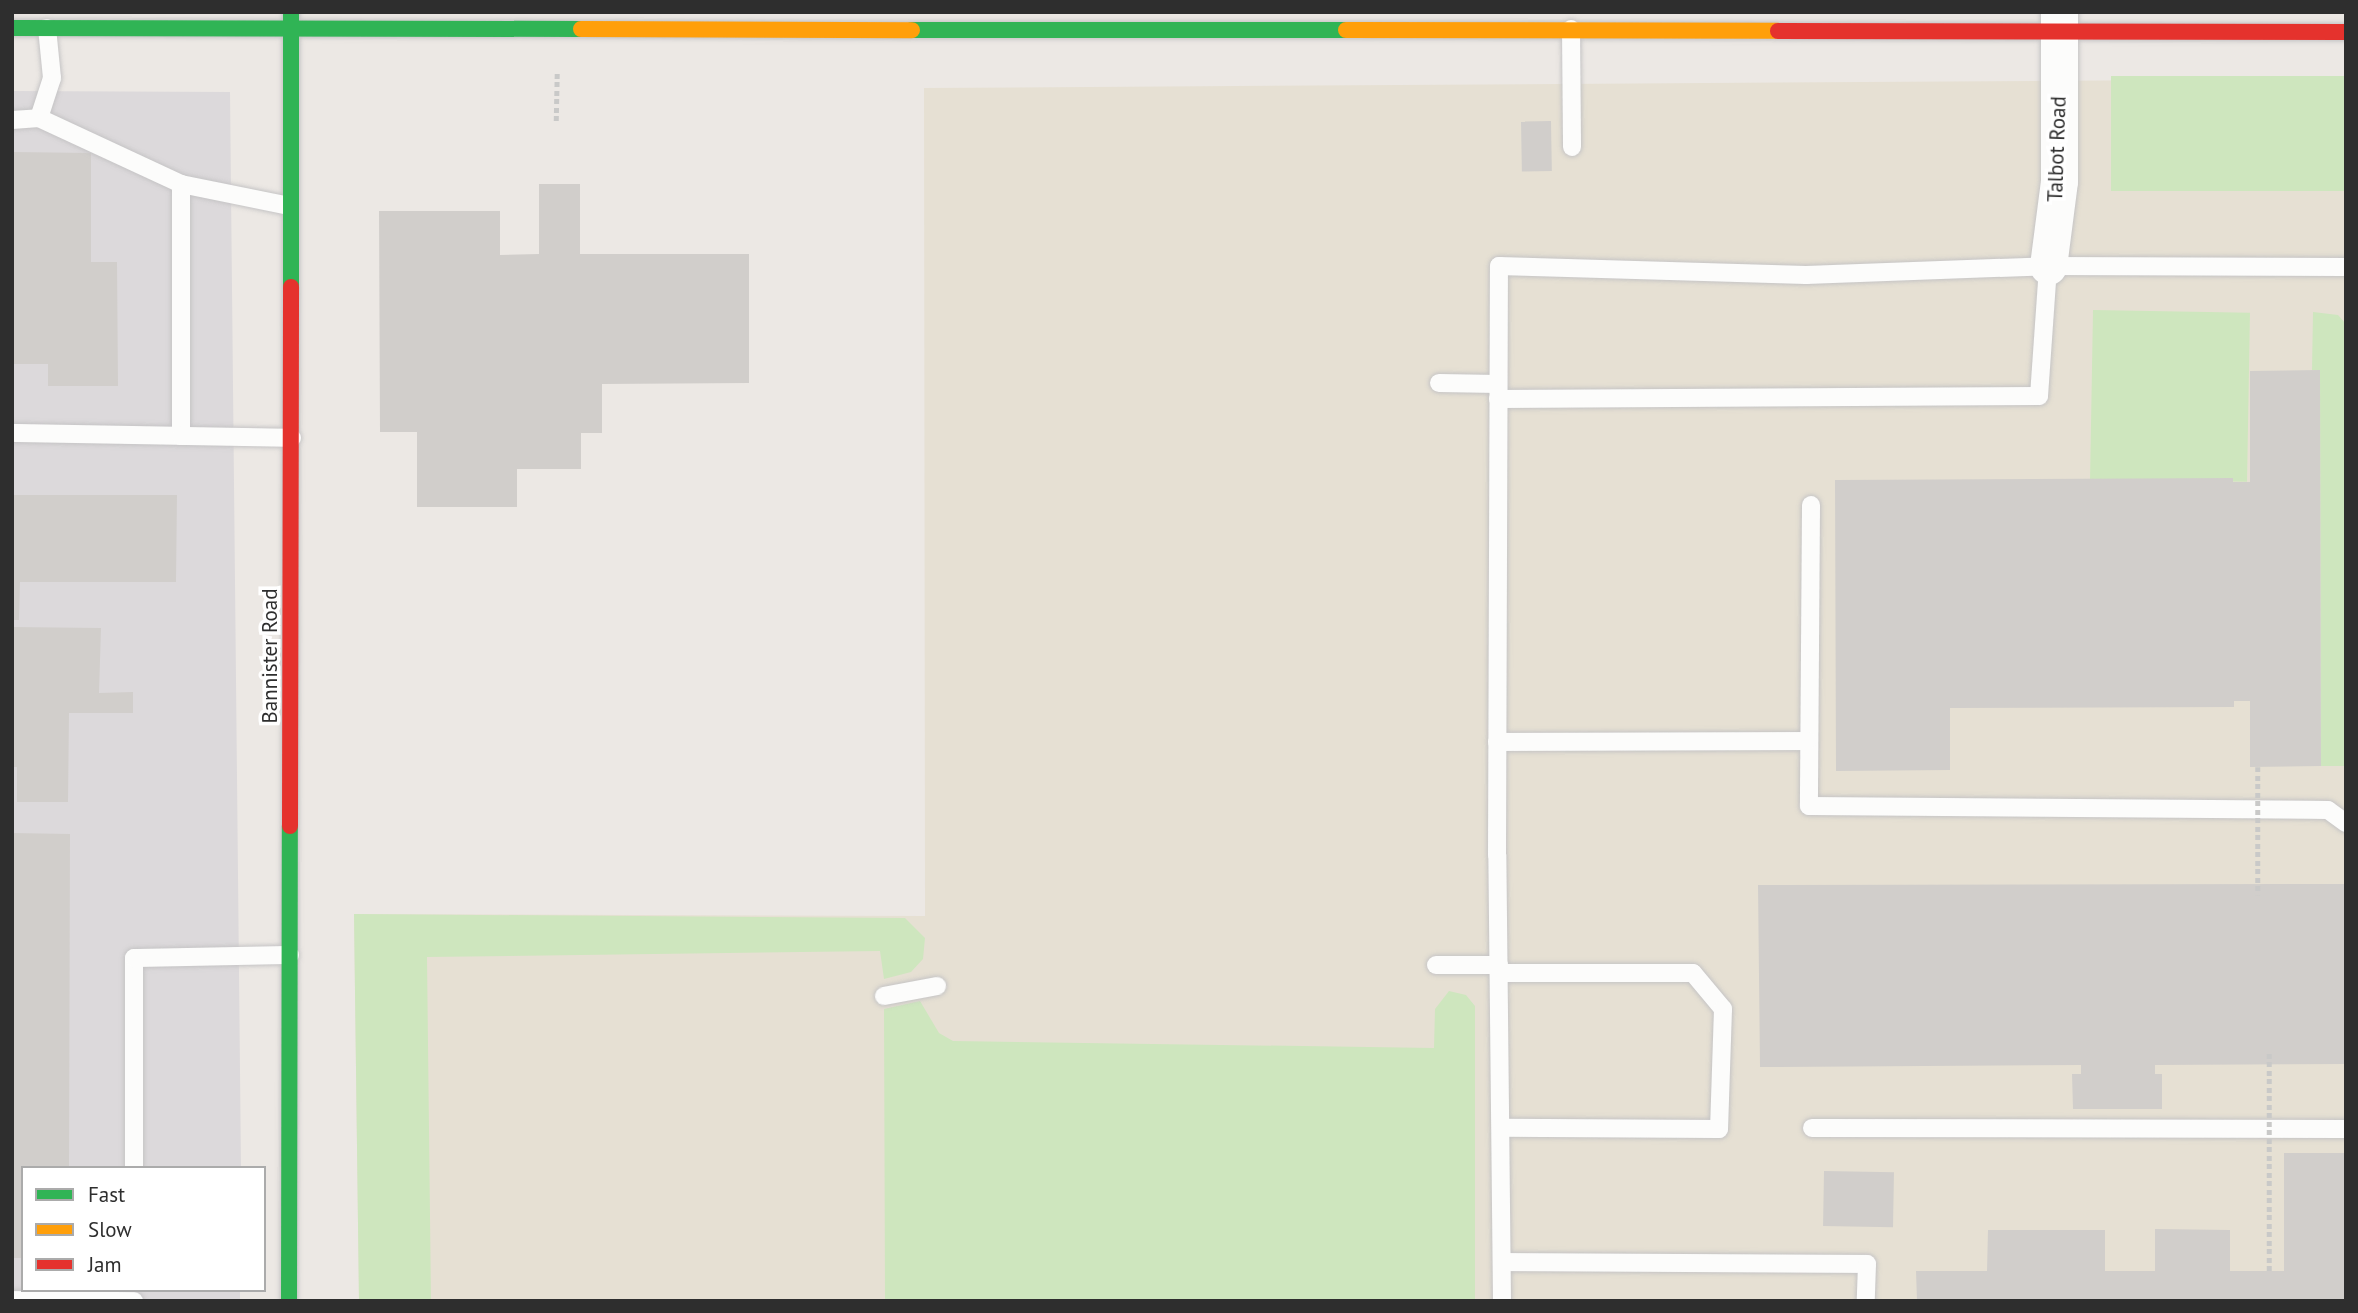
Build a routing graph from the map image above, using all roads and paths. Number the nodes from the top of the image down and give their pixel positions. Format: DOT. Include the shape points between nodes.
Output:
graph roads {
  1 [pos="291,20"];
  2 [pos="1006,21"];
  3 [pos="1515,21"];
  4 [pos="2058,21"];
  5 [pos="12,28"];
  6 [pos="47,28"];
  7 [pos="1571,29"];
  8 [pos="2346,32"];
  9 [pos="557,72"];
  10 [pos="39,118"];
  11 [pos="12,120"];
  12 [pos="556,121"];
  13 [pos="1572,147"];
  14 [pos="181,184"];
  15 [pos="289,206"];
  16 [pos="2048,266"];
  17 [pos="2346,267"];
  18 [pos="1439,383"];
  19 [pos="1498,391"];
  20 [pos="12,433"];
  21 [pos="181,436"];
  22 [pos="292,438"];
  23 [pos="1811,505"];
  24 [pos="1807,741"];
  25 [pos="1497,742"];
  26 [pos="2258,767"];
  27 [pos="2346,823"];
  28 [pos="2258,895"];
  29 [pos="290,955"];
  30 [pos="1436,965"];
  31 [pos="1499,969"];
  32 [pos="937,986"];
  33 [pos="884,996"];
  34 [pos="2269,1052"];
  35 [pos="1501,1128"];
  36 [pos="1812,1128"];
  37 [pos="2346,1129"];
  38 [pos="134,1166"];
  39 [pos="289,1220"];
  40 [pos="266,1221"];
  41 [pos="1502,1262"];
  42 [pos="2269,1271"];
  43 [pos="12,1300"];
  44 [pos="134,1300"];
  45 [pos="289,1301"];
  46 [pos="1502,1301"];
  47 [pos="1866,1301"];
  1 -- 2 [label="main road"];
  1 -- 6 [label="main road"];
  1 -- 15 [label="main road, Bannister Road"];
  2 -- 3 [label="main road"];
  3 -- 7 [label="main road"];
  4 -- 7 [label="main road"];
  4 -- 8 [label="main road"];
  4 -- 16 [label="street, Talbot Road" via="2059,181"];
  5 -- 6 [label="main road"];
  6 -- 10 [label="lane" via="52,78"];
  7 -- 13 [label="lane"];
  9 -- 12 [label="path"];
  10 -- 11 [label="lane"];
  10 -- 14 [label="lane"];
  14 -- 15 [label="lane"];
  14 -- 21 [label="lane"];
  15 -- 22 [label="main road, Bannister Road"];
  16 -- 17 [label="lane"];
  16 -- 19 [label="lane" via="2039,396"];
  16 -- 19 [label="lane" via="1806,275 1499,266"];
  18 -- 19 [label="lane"];
  19 -- 25 [label="lane"];
  20 -- 21 [label="lane"];
  21 -- 22 [label="lane"];
  22 -- 29 [label="main road, Bannister Road"];
  23 -- 24 [label="lane"];
  24 -- 25 [label="lane"];
  24 -- 27 [label="lane" via="1809,806 2328,810"];
  25 -- 31 [label="lane"];
  26 -- 28 [label="path, bridge"];
  29 -- 38 [label="lane" via="134,958"];
  29 -- 39 [label="main road, Bannister Road"];
  30 -- 31 [label="lane"];
  31 -- 35 [label="lane"];
  31 -- 35 [label="lane" via="1693,973 1723,1009 1719,1129"];
  32 -- 33 [label="lane"];
  34 -- 42 [label="path, bridge"];
  35 -- 41 [label="lane"];
  36 -- 37 [label="lane"];
  39 -- 40 [label="lane"];
  39 -- 45 [label="main road, Bannister Road"];
  41 -- 46 [label="lane"];
  41 -- 47 [label="lane" via="1867,1264"];
  43 -- 44 [label="lane"];
}
